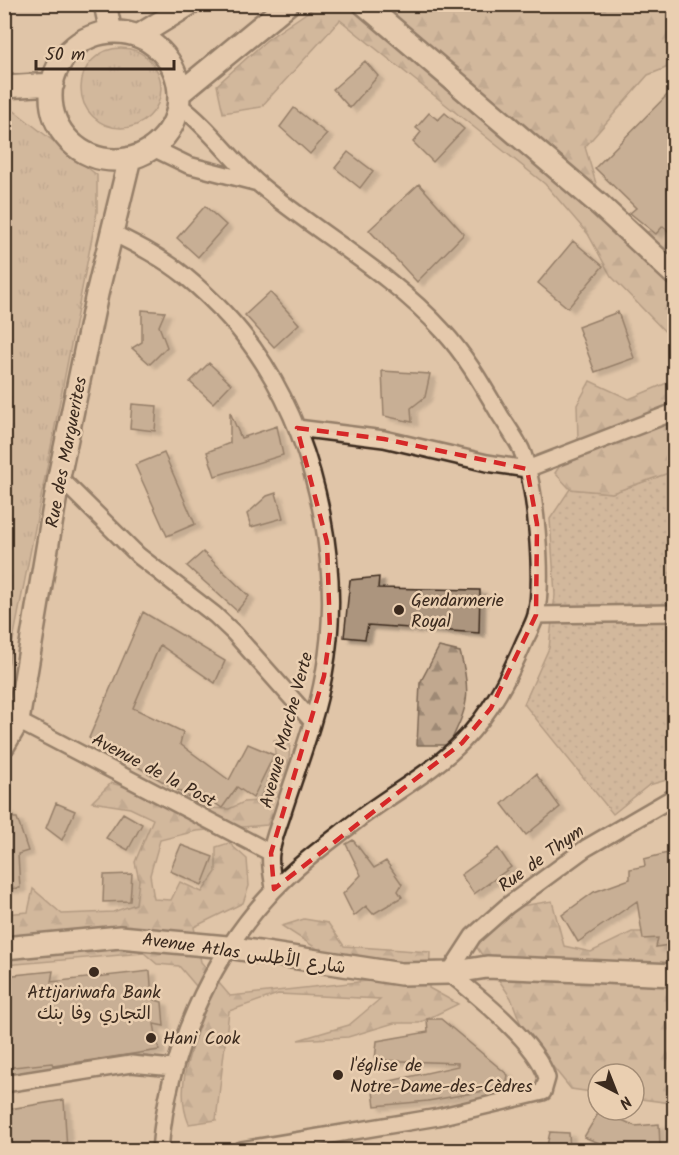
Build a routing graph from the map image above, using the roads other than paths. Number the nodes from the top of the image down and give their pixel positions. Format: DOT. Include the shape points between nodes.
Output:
graph roads {
  1 [pos="105,4"];
  2 [pos="190,4"];
  3 [pos="288,4"];
  4 [pos="364,4"];
  5 [pos="111,32"];
  6 [pos="138,36"];
  7 [pos="53,84"];
  8 [pos="5,87"];
  9 [pos="179,99"];
  10 [pos="153,148"];
  11 [pos="130,158"];
  12 [pos="258,183"];
  13 [pos="111,232"];
  14 [pos="675,274"];
  15 [pos="675,412"];
  16 [pos="297,428"];
  17 [pos="527,469"];
  18 [pos="59,477"];
  19 [pos="675,613"];
  20 [pos="536,615"];
  21 [pos="18,721"];
  22 [pos="312,721"];
  23 [pos="4,745"];
  24 [pos="675,797"];
  25 [pos="271,853"];
  26 [pos="274,889"];
  27 [pos="227,947"];
  28 [pos="4,948"];
  29 [pos="448,973"];
  30 [pos="675,975"];
  31 [pos="675,986"];
  32 [pos="173,1068"];
  33 [pos="4,1084"];
  34 [pos="160,1150"];
  35 [pos="242,1150"];
  1 -- 5 [label="street"];
  2 -- 6 [label="street"];
  3 -- 9 [label="street"];
  4 -- 14 [label="street"];
  5 -- 6 [label="street"];
  5 -- 7 [label="street" via="73,48 60,64"];
  6 -- 9 [label="street" via="163,52 171,64"];
  7 -- 8 [label="street"];
  7 -- 11 [label="street" via="52,109 71,142 105,159"];
  9 -- 10 [label="street" via="170,129"];
  9 -- 12 [label="street"];
  10 -- 11 [label="street"];
  10 -- 12 [label="street" via="188,165"];
  11 -- 13 [label="street, Rue des Marguerites"];
  12 -- 17 [label="street" via="407,295 444,332 475,374 514,439"];
  13 -- 16 [label="street, Avenue Marche Verte" via="157,256 207,297 264,363"];
  13 -- 18 [label="street, Rue des Marguerites"];
  15 -- 17 [label="street"];
  16 -- 17 [label="street" via="384,439"];
  16 -- 22 [label="street, Avenue Marche Verte" via="317,493 332,589 324,676"];
  17 -- 20 [label="street" via="537,524"];
  18 -- 21 [label="street, Rue des Marguerites"];
  18 -- 22 [label="street" via="131,549 234,633"];
  19 -- 20 [label="street"];
  20 -- 26 [label="street" via="491,708 462,742"];
  21 -- 23 [label="street, Rue des Marguerites"];
  21 -- 25 [label="street, Avenue de la Post"];
  22 -- 25 [label="street, Avenue Marche Verte"];
  24 -- 29 [label="street, Rue de Thym" via="586,848 507,906 473,936"];
  25 -- 26 [label="street, Avenue Marche Verte"];
  26 -- 27 [label="street"];
  27 -- 28 [label="street, Avenue Atlas شارع الأطلس" via="120,937"];
  27 -- 29 [label="street, Avenue Atlas شارع الأطلس" via="392,972"];
  27 -- 32 [label="street" via="196,1007"];
  29 -- 30 [label="street, Avenue Atlas شارع الأطلس" via="487,968"];
  29 -- 31 [label="street, Avenue Atlas شارع الأطلس" via="489,979"];
  29 -- 35 [label="street" via="490,1005 537,1059 547,1078 543,1092 438,1117"];
  32 -- 33 [label="street" via="131,1064"];
  32 -- 34 [label="street"];
}
